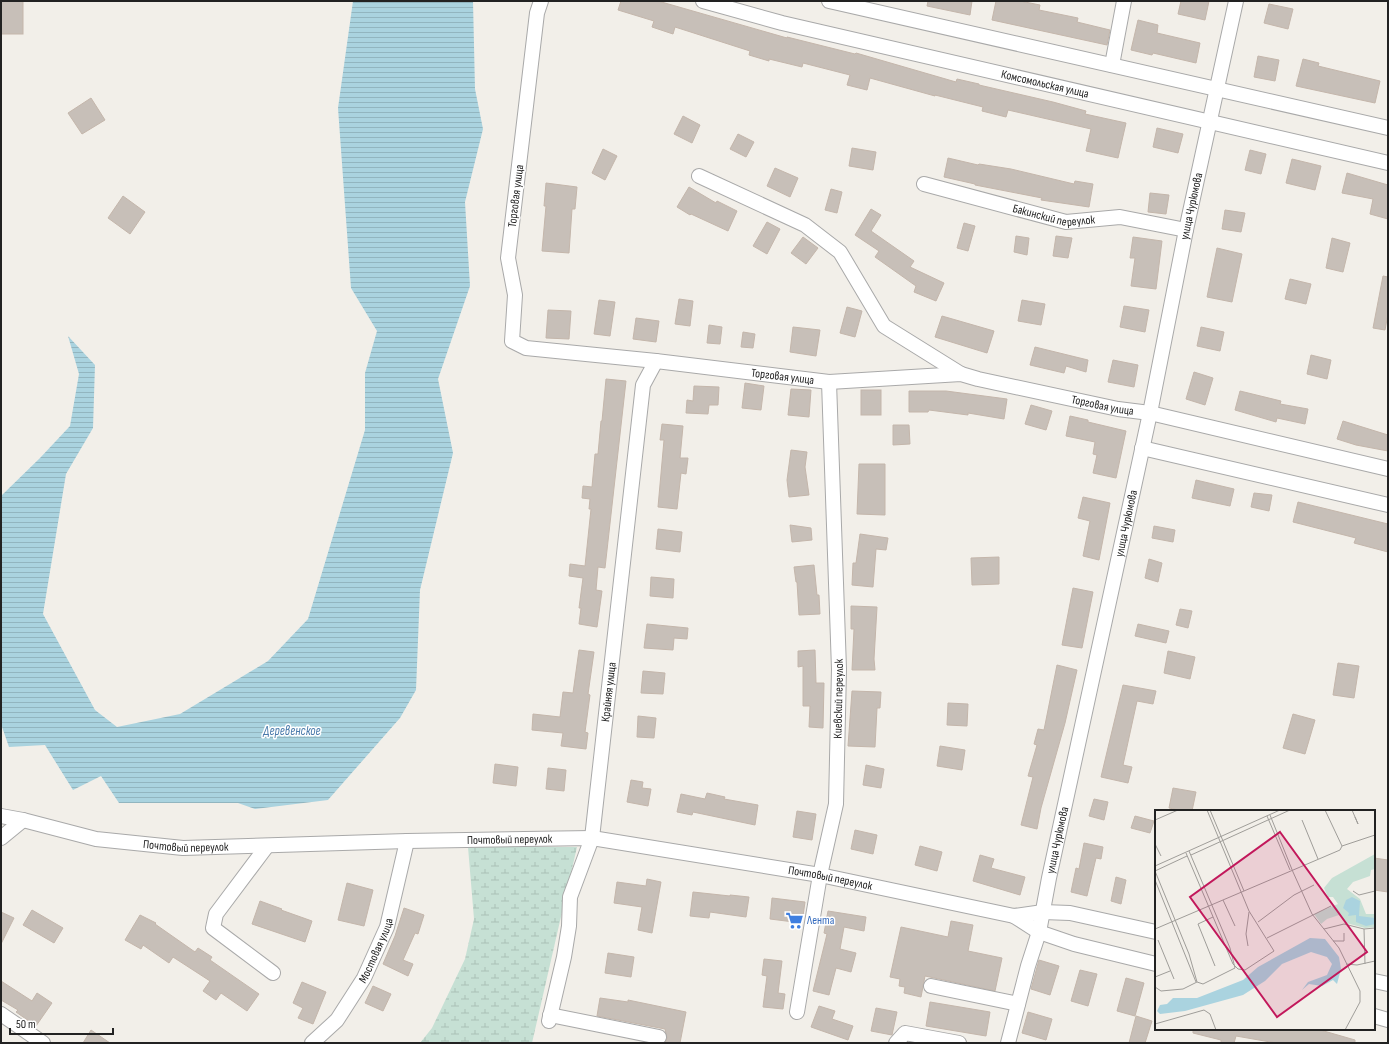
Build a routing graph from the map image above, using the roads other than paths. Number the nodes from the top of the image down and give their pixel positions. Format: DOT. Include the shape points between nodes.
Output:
graph roads {
  1 [pos="541,1"];
  2 [pos="704,1"];
  3 [pos="829,1"];
  4 [pos="1124,1"];
  5 [pos="1236,1"];
  6 [pos="1112,65"];
  7 [pos="1217,90"];
  8 [pos="1210,121"];
  9 [pos="1388,128"];
  10 [pos="1388,163"];
  11 [pos="700,176"];
  12 [pos="924,184"];
  13 [pos="1186,230"];
  14 [pos="656,361"];
  15 [pos="961,374"];
  16 [pos="829,382"];
  17 [pos="1150,414"];
  18 [pos="1142,448"];
  19 [pos="1388,469"];
  20 [pos="1388,506"];
  21 [pos="1,816"];
  22 [pos="23,820"];
  23 [pos="1,838"];
  24 [pos="592,838"];
  25 [pos="407,841"];
  26 [pos="267,846"];
  27 [pos="820,875"];
  28 [pos="1043,912"];
  29 [pos="1014,916"];
  30 [pos="1039,932"];
  31 [pos="1155,932"];
  32 [pos="1155,964"];
  33 [pos="273,973"];
  34 [pos="1375,981"];
  35 [pos="1388,984"];
  36 [pos="931,986"];
  37 [pos="1018,1004"];
  38 [pos="797,1012"];
  39 [pos="1,1014"];
  40 [pos="1375,1016"];
  41 [pos="1388,1020"];
  42 [pos="659,1037"];
  43 [pos="43,1043"];
  44 [pos="312,1043"];
  45 [pos="896,1043"];
  46 [pos="959,1043"];
  47 [pos="1008,1043"];
  1 -- 14 [label="street, Торговая улица" via="537,13 508,258 516,296 512,341 526,348"];
  2 -- 8 [label="street, Комсомольская улица" via="782,23"];
  3 -- 6 [label="street"];
  4 -- 6 [label="street"];
  5 -- 7 [label="street, улица Чурюмова"];
  6 -- 7 [label="street"];
  7 -- 8 [label="street, улица Чурюмова"];
  7 -- 9 [label="street"];
  8 -- 10 [label="street, Комсомольская улица"];
  8 -- 13 [label="street, улица Чурюмова"];
  11 -- 15 [label="street" via="805,225 840,252 884,326"];
  12 -- 13 [label="street, Бакинский переулок" via="1066,222 1120,217"];
  13 -- 17 [label="street, улица Чурюмова"];
  14 -- 16 [label="street, Торговая улица"];
  14 -- 24 [label="street, Крайняя улица" via="643,385"];
  15 -- 16 [label="street, Торговая улица"];
  15 -- 17 [label="street, Торговая улица"];
  16 -- 27 [label="street, Киевский переулок" via="839,669 836,804"];
  17 -- 18 [label="street, улица Чурюмова"];
  17 -- 19 [label="street, Торговая улица"];
  18 -- 20 [label="street"];
  18 -- 28 [label="street, улица Чурюмова"];
  21 -- 22 [label="street, Почтовый переулок"];
  22 -- 23 [label="street"];
  22 -- 26 [label="street, Почтовый переулок" via="112,841 183,848"];
  24 -- 25 [label="street, Почтовый переулок"];
  24 -- 27 [label="street, Почтовый переулок"];
  24 -- 42 [label="street, Крайняя улица" via="570,897 564,957 549,1018"];
  25 -- 26 [label="street, Почтовый переулок"];
  25 -- 44 [label="street, Мостовая улица" via="387,928 364,978 337,1020"];
  26 -- 33 [label="street" via="216,914 213,928"];
  27 -- 29 [label="street, Почтовый переулок"];
  27 -- 38 [label="street, Киевский переулок"];
  28 -- 29 [label="street, Почтовый переулок"];
  28 -- 30 [label="street, улица Чурюмова"];
  28 -- 31 [label="street, Почтовый переулок" via="1070,913"];
  29 -- 30 [label="street, Почтовый переулок"];
  30 -- 32 [label="street, Почтовый переулок" via="1074,944"];
  30 -- 37 [label="street, улица Чурюмова"];
  34 -- 35 [label="street"];
  36 -- 37 [label="street"];
  37 -- 47 [label="street, улица Чурюмова"];
  39 -- 43 [label="street"];
  40 -- 41 [label="street"];
  45 -- 46 [label="street" via="905,1033"];
}
